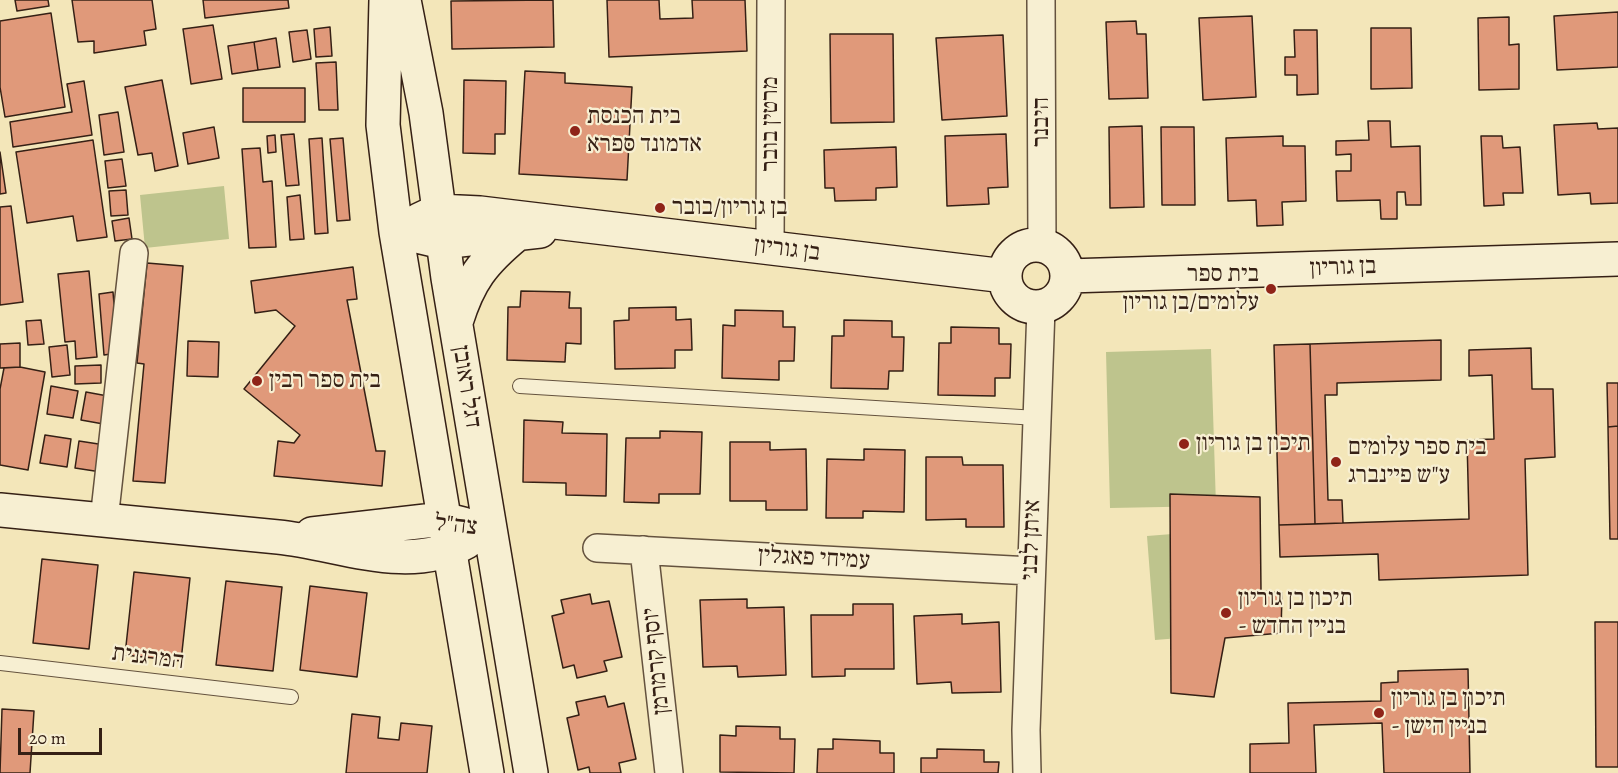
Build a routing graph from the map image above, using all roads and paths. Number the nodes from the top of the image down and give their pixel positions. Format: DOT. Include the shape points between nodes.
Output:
graph roads {
  1 [pos="386,0"];
  2 [pos="404,0"];
  3 [pos="771,0"];
  4 [pos="1041,0"];
  5 [pos="570,225"];
  6 [pos="440,226"];
  7 [pos="396,232"];
  8 [pos="518,234"];
  9 [pos="1042,245"];
  10 [pos="770,248"];
  11 [pos="134,254"];
  12 [pos="1618,259"];
  13 [pos="1005,276"];
  14 [pos="1068,276"];
  15 [pos="1041,308"];
  16 [pos="456,324"];
  17 [pos="519,386"];
  18 [pos="1037,418"];
  19 [pos="0,510"];
  20 [pos="443,519"];
  21 [pos="104,520"];
  22 [pos="488,529"];
  23 [pos="284,537"];
  24 [pos="597,548"];
  25 [pos="644,550"];
  26 [pos="448,552"];
  27 [pos="1031,571"];
  28 [pos="0,663"];
  29 [pos="291,697"];
  30 [pos="486,773"];
  31 [pos="531,773"];
  32 [pos="669,773"];
  33 [pos="1028,773"];
  1 -- 7 [label="street, דגל ראובן" via="383,125"];
  2 -- 6 [label="street, דגל ראובן" via="426,113"];
  3 -- 10 [label="street, מרטין בובר"];
  4 -- 9 [label="street, היבנר"];
  5 -- 6 [label="street, בן גוריון" via="508,216"];
  5 -- 8 [label="street, בן גוריון"];
  5 -- 10 [label="street, בן גוריון"];
  6 -- 7 [label="street, בן גוריון"];
  6 -- 8 [label="street, בן גוריון"];
  6 -- 16 [label="street, דגל ראובן"];
  7 -- 20 [label="street, דגל ראובן"];
  8 -- 16 [label="street" via="476,273"];
  9 -- 13 [label="street" via="1020,248 1007,265"];
  9 -- 14 [label="street" via="1061,256"];
  10 -- 13 [label="street, בן גוריון"];
  11 -- 21 [label="street"];
  12 -- 14 [label="street, בן גוריון"];
  13 -- 15 [label="street" via="1006,287 1020,303"];
  14 -- 15 [label="street" via="1060,297"];
  15 -- 18 [label="street, איתן לבני"];
  16 -- 22 [label="street, דגל ראובן"];
  17 -- 18 [label="lane"];
  18 -- 27 [label="street, איתן לבני"];
  19 -- 21 [label="street, צה\"ל"];
  20 -- 22 [label="street, צה\"ל"];
  20 -- 23 [label="street, צה\"ל"];
  20 -- 26 [label="street, דגל ראובן"];
  21 -- 23 [label="street, צה\"ל"];
  22 -- 26 [label="street, צה\"ל"];
  22 -- 31 [label="street, דגל ראובן"];
  23 -- 26 [label="street, צה\"ל" via="365,555"];
  24 -- 25 [label="street, עמיחי פאגלין"];
  25 -- 27 [label="street, עמיחי פאגלין"];
  25 -- 32 [label="street, יוסף קרמרמן"];
  26 -- 30 [label="street, דגל ראובן"];
  27 -- 33 [label="street, איתן לבני"];
  28 -- 29 [label="lane, המרגנית"];
}
